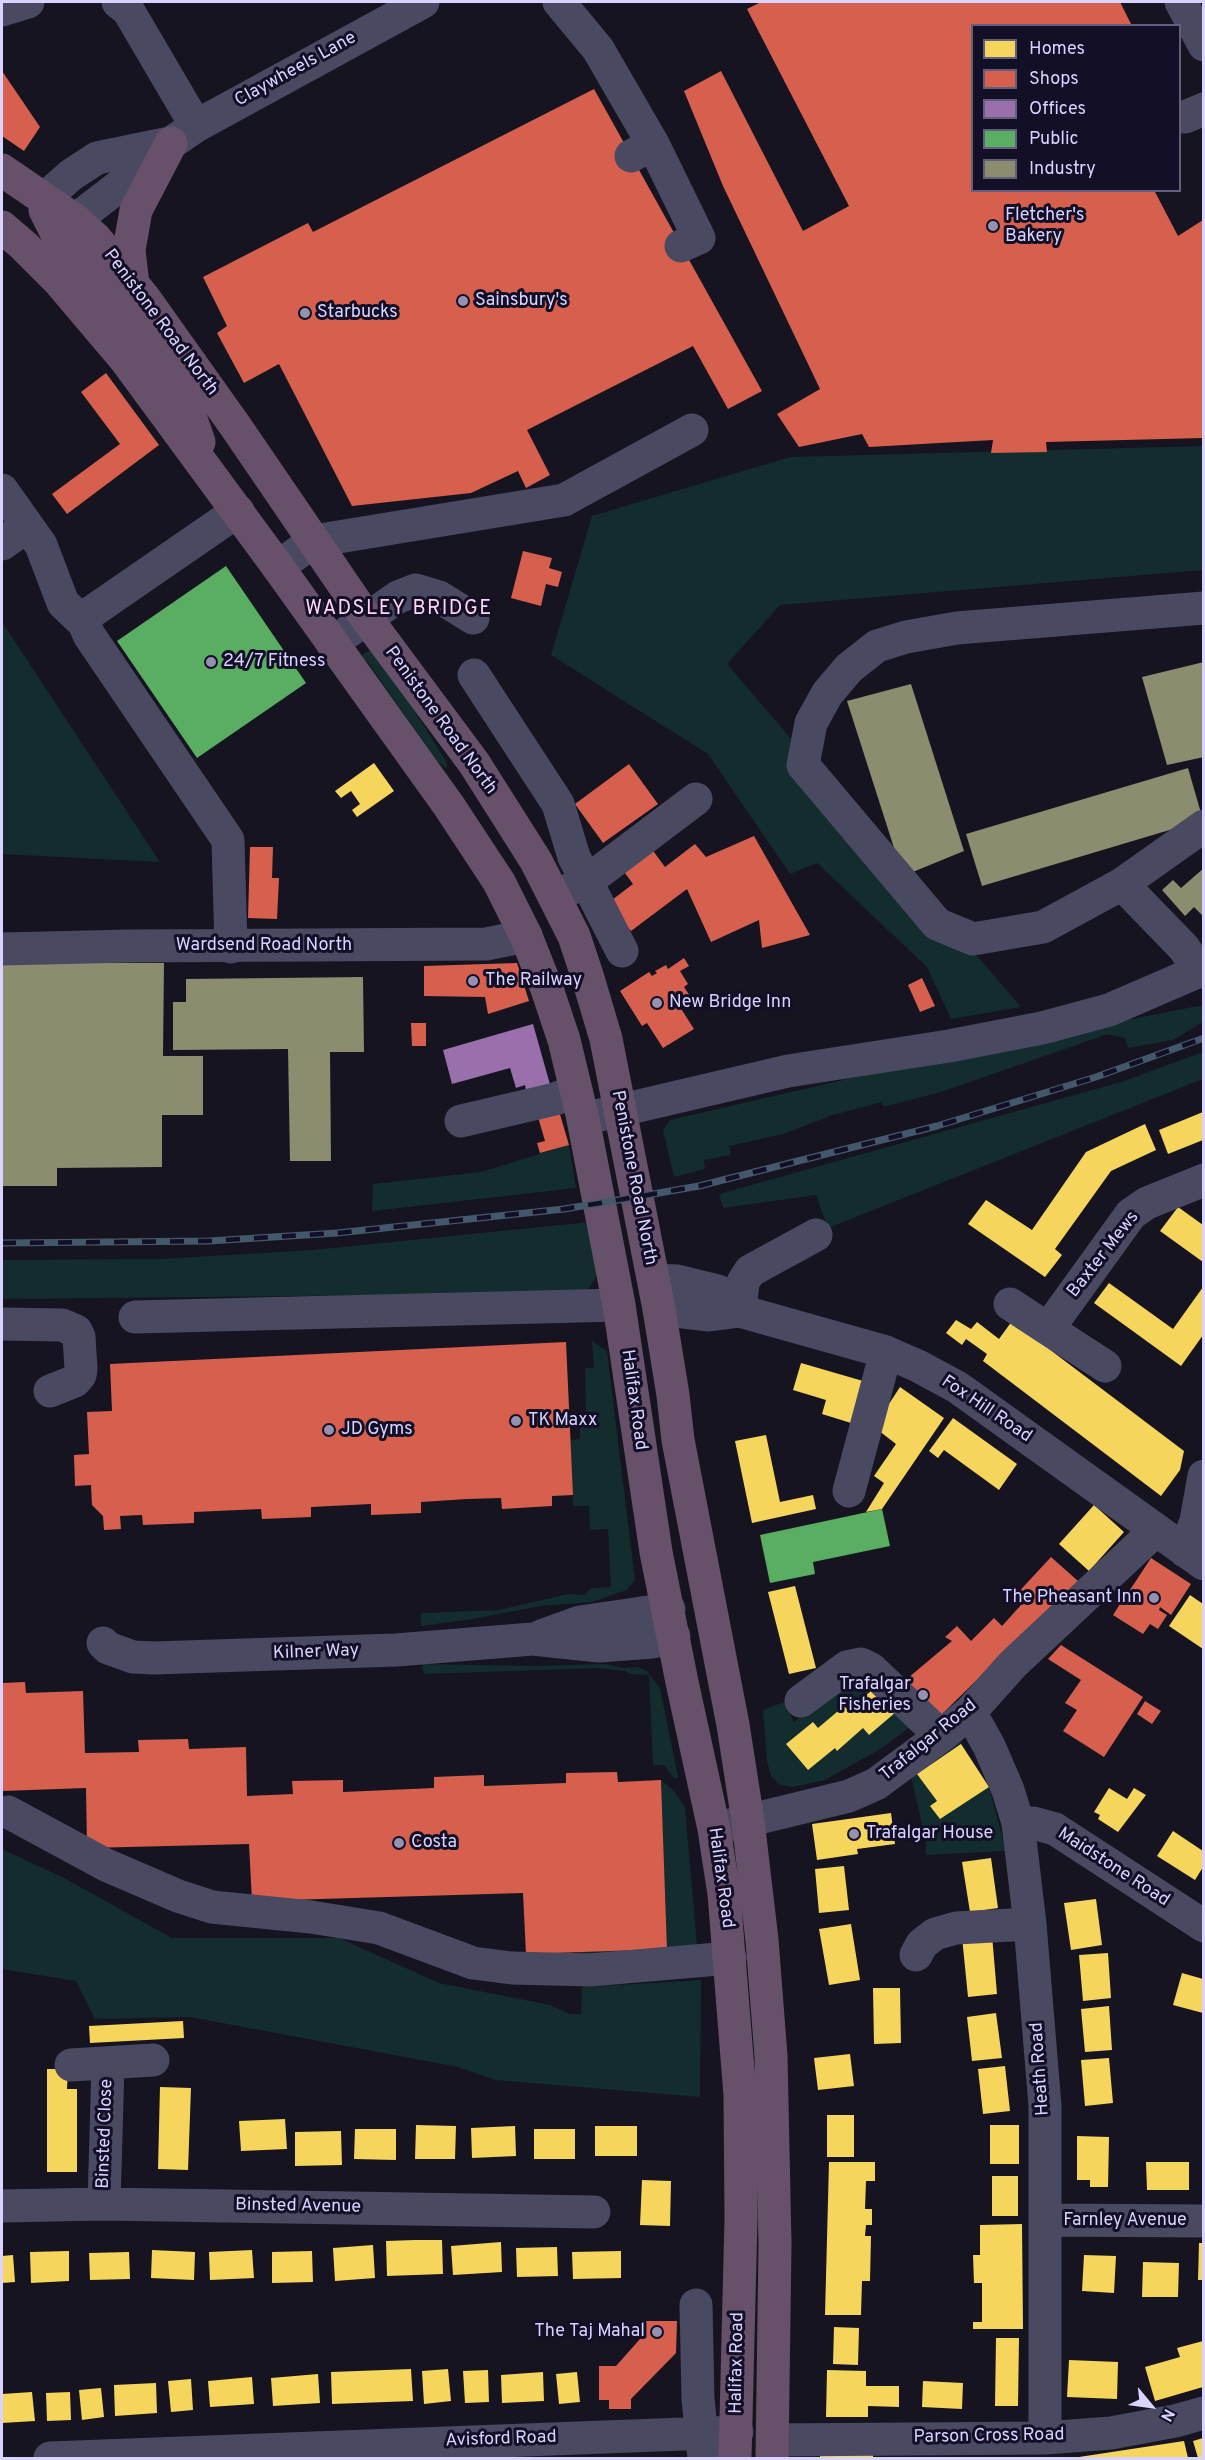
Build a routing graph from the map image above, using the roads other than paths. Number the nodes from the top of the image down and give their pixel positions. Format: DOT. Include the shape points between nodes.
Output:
graph roads {
  1 [pos="28,2"];
  2 [pos="423,2"];
  3 [pos="559,2"];
  4 [pos="1181,2"];
  5 [pos="127,4"];
  6 [pos="2,10"];
  7 [pos="1203,45"];
  8 [pos="184,134"];
  9 [pos="2,170"];
  10 [pos="45,198"];
  11 [pos="65,226"];
  12 [pos="9,237"];
  13 [pos="681,246"];
  14 [pos="133,285"];
  15 [pos="692,430"];
  16 [pos="209,472"];
  17 [pos="2,490"];
  18 [pos="238,511"];
  19 [pos="14,535"];
  20 [pos="314,541"];
  21 [pos="278,567"];
  22 [pos="1203,608"];
  23 [pos="473,618"];
  24 [pos="367,619"];
  25 [pos="84,623"];
  26 [pos="332,643"];
  27 [pos="474,675"];
  28 [pos="696,799"];
  29 [pos="1203,826"];
  30 [pos="586,882"];
  31 [pos="1122,884"];
  32 [pos="554,897"];
  33 [pos="526,936"];
  34 [pos="231,947"];
  35 [pos="2,949"];
  36 [pos="622,951"];
  37 [pos="1202,971"];
  38 [pos="579,1105"];
  39 [pos="620,1111"];
  40 [pos="461,1121"];
  41 [pos="1203,1180"];
  42 [pos="816,1235"];
  43 [pos="657,1295"];
  44 [pos="1010,1304"];
  45 [pos="619,1305"];
  46 [pos="741,1311"];
  47 [pos="135,1317"];
  48 [pos="2,1324"];
  49 [pos="1048,1329"];
  50 [pos="886,1352"];
  51 [pos="1106,1366"];
  52 [pos="50,1391"];
  53 [pos="1203,1476"];
  54 [pos="849,1491"];
  55 [pos="1155,1531"];
  56 [pos="1194,1557"];
  57 [pos="711,1618"];
  58 [pos="671,1623"];
  59 [pos="103,1642"];
  60 [pos="801,1701"];
  61 [pos="970,1712"];
  62 [pos="941,1736"];
  63 [pos="8,1812"];
  64 [pos="748,1821"];
  65 [pos="1018,1823"];
  66 [pos="714,1829"];
  67 [pos="1030,1924"];
  68 [pos="1203,1926"];
  69 [pos="916,1955"];
  70 [pos="730,1958"];
  71 [pos="153,2060"];
  72 [pos="108,2064"];
  73 [pos="71,2065"];
  74 [pos="104,2204"];
  75 [pos="2,2206"];
  76 [pos="594,2212"];
  77 [pos="1046,2220"];
  78 [pos="1203,2221"];
  79 [pos="696,2305"];
  80 [pos="1203,2413"];
  81 [pos="1045,2438"];
  82 [pos="702,2445"];
  83 [pos="736,2445"];
  84 [pos="594,2447"];
  85 [pos="772,2449"];
  86 [pos="50,2458"];
  1 -- 6 [label="street"];
  2 -- 8 [label="street, Claywheels Lane"];
  3 -- 13 [label="street" via="598,49 642,150 699,238"];
  4 -- 7 [label="street"];
  5 -- 8 [label="street"];
  8 -- 10 [label="street, Claywheels Lane" via="97,158"];
  8 -- 11 [label="street, Claywheels Lane"];
  8 -- 14 [label="highway" via="142,196 134,218 129,250"];
  9 -- 10 [label="highway, Penistone Road North"];
  10 -- 11 [label="highway, Penistone Road North"];
  11 -- 12 [label="highway" via="40,240"];
  11 -- 14 [label="highway, Penistone Road North" via="107,250"];
  11 -- 16 [label="highway" via="184,399"];
  12 -- 16 [label="highway" via="67,289"];
  14 -- 20 [label="highway, Penistone Road North"];
  15 -- 20 [label="street" via="564,500"];
  16 -- 18 [label="highway"];
  17 -- 19 [label="street"];
  18 -- 21 [label="highway"];
  18 -- 25 [label="street" via="90,613"];
  19 -- 25 [label="street" via="40,545 63,603"];
  20 -- 21 [label="street"];
  20 -- 24 [label="highway, Penistone Road North"];
  21 -- 26 [label="highway"];
  22 -- 31 [label="street" via="957,628 906,637 877,646 849,668 827,694 811,723 803,765 937,924 973,939 1043,927"];
  23 -- 24 [label="street" via="439,597 416,590 398,597"];
  24 -- 26 [label="street"];
  24 -- 32 [label="highway, Penistone Road North" via="474,764 536,861"];
  25 -- 34 [label="street" via="228,840"];
  26 -- 33 [label="highway" via="449,806 499,882"];
  27 -- 30 [label="street" via="558,804"];
  28 -- 30 [label="street"];
  29 -- 31 [label="street"];
  30 -- 32 [label="street"];
  30 -- 36 [label="street"];
  31 -- 37 [label="street"];
  32 -- 33 [label="highway" via="551,914 543,927"];
  32 -- 39 [label="highway, Penistone Road North" via="574,936 587,975 606,1039"];
  33 -- 34 [label="street, Wardsend Road North" via="486,944"];
  33 -- 38 [label="highway" via="564,1040"];
  34 -- 35 [label="street, Wardsend Road North"];
  37 -- 39 [label="street" via="1109,1010 1042,1028 788,1071"];
  38 -- 39 [label="street"];
  38 -- 40 [label="street" via="555,1099"];
  38 -- 45 [label="highway"];
  39 -- 43 [label="highway, Penistone Road North"];
  41 -- 49 [label="street, Baxter Mews" via="1147,1203 1131,1214"];
  42 -- 46 [label="street" via="750,1271 743,1282"];
  43 -- 45 [label="highway"];
  43 -- 46 [label="street, Fox Hill Road" via="709,1315"];
  43 -- 57 [label="highway, Halifax Road" via="678,1440"];
  44 -- 49 [label="street"];
  45 -- 47 [label="street"];
  45 -- 58 [label="highway, Halifax Road"];
  46 -- 50 [label="street, Fox Hill Road"];
  48 -- 52 [label="street" via="62,1325 76,1331 80,1375"];
  49 -- 51 [label="street"];
  50 -- 54 [label="street"];
  50 -- 55 [label="street, Fox Hill Road" via="957,1387"];
  53 -- 56 [label="street"];
  55 -- 56 [label="street, Fox Hill Road"];
  55 -- 61 [label="street, Trafalgar Road" via="1013,1664"];
  57 -- 58 [label="highway" via="696,1629"];
  57 -- 64 [label="highway, Halifax Road"];
  58 -- 59 [label="street, Kilner Way" via="652,1642 599,1646 534,1639 396,1650 154,1658 133,1657 108,1648"];
  58 -- 66 [label="highway, Halifax Road"];
  60 -- 62 [label="street" via="848,1667 861,1664"];
  61 -- 62 [label="street, Trafalgar Road"];
  61 -- 65 [label="street, Heath Road" via="989,1746"];
  62 -- 64 [label="street, Trafalgar Road" via="876,1784 849,1796"];
  63 -- 70 [label="street" via="106,1865 178,1896 212,1907 379,1928 474,1963 590,1970"];
  64 -- 66 [label="street, Trafalgar Road"];
  64 -- 85 [label="highway, Halifax Road" via="771,2056 775,2244"];
  65 -- 67 [label="street, Heath Road"];
  65 -- 68 [label="street, Maidstone Road" via="1055,1829"];
  66 -- 70 [label="highway, Halifax Road"];
  67 -- 69 [label="street" via="956,1928 935,1934"];
  67 -- 77 [label="street, Heath Road" via="1045,2106"];
  70 -- 83 [label="highway, Halifax Road" via="740,2095"];
  71 -- 72 [label="street, Binsted Close"];
  72 -- 73 [label="street, Binsted Close"];
  72 -- 74 [label="street, Binsted Close"];
  74 -- 75 [label="street, Binsted Avenue"];
  74 -- 76 [label="street, Binsted Avenue"];
  77 -- 78 [label="street, Farnley Avenue"];
  77 -- 81 [label="street, Heath Road"];
  79 -- 82 [label="street"];
  80 -- 81 [label="street, Parson Cross Road" via="1111,2433"];
  81 -- 85 [label="street, Parson Cross Road"];
  82 -- 83 [label="street, Avisford Road"];
  82 -- 84 [label="street, Avisford Road"];
  84 -- 86 [label="street, Avisford Road"];
}
